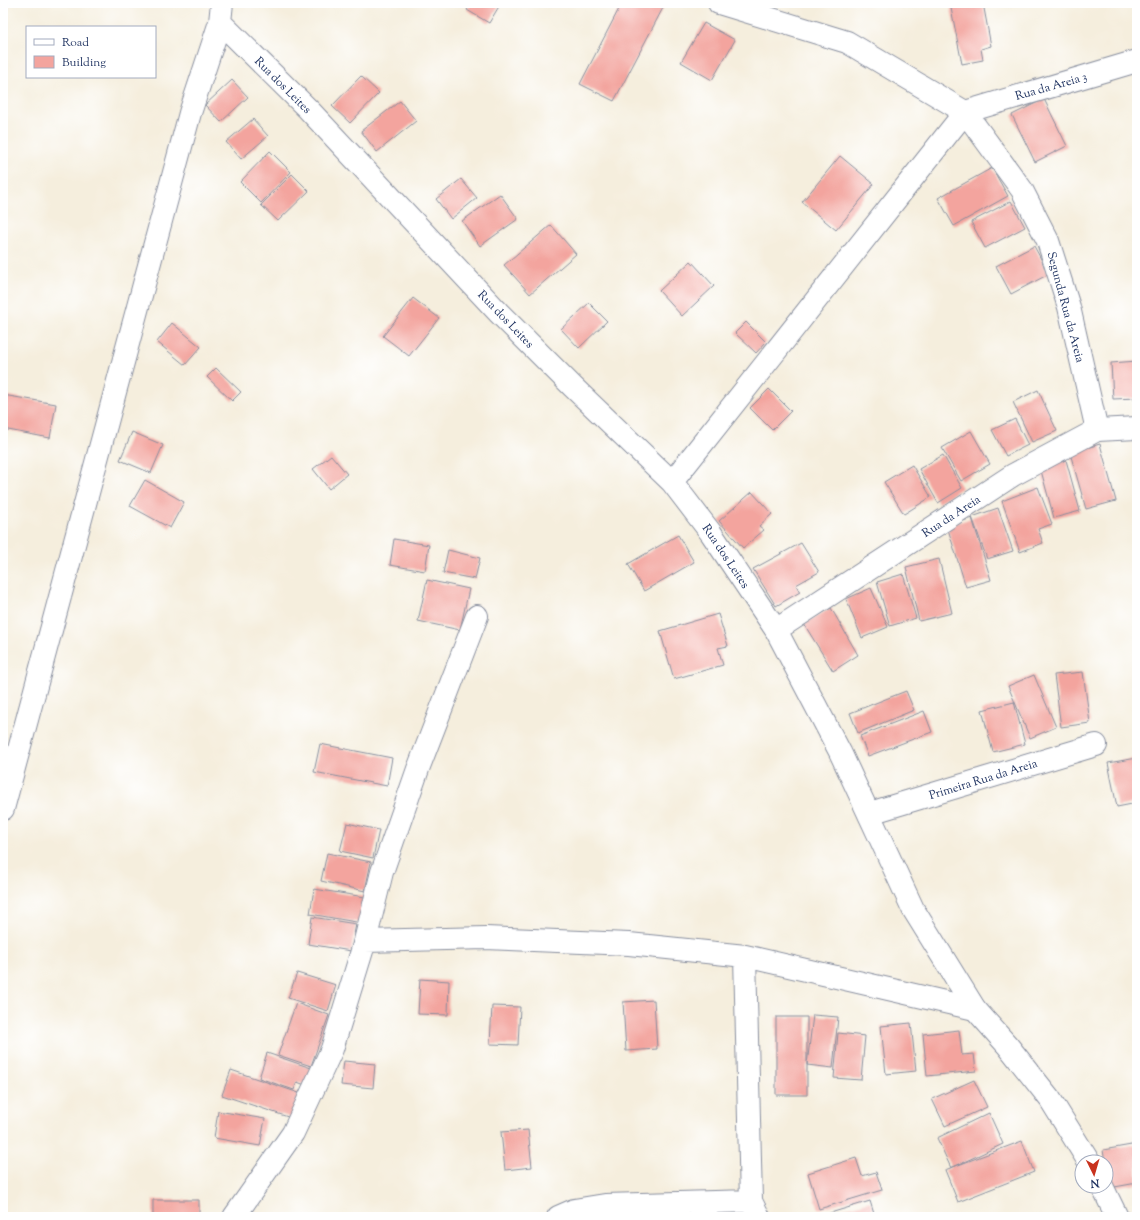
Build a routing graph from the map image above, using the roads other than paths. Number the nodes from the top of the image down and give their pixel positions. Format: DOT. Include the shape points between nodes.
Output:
graph roads {
  1 [pos="719,3"];
  2 [pos="221,12"];
  3 [pos="1137,61"];
  4 [pos="965,112"];
  5 [pos="1137,428"];
  6 [pos="1097,430"];
  7 [pos="672,482"];
  8 [pos="477,616"];
  9 [pos="776,630"];
  10 [pos="1096,745"];
  11 [pos="3,809"];
  12 [pos="870,813"];
  13 [pos="365,941"];
  14 [pos="745,956"];
  15 [pos="975,1009"];
  16 [pos="1084,1154"];
  17 [pos="1106,1194"];
  18 [pos="755,1209"];
  19 [pos="234,1217"];
  20 [pos="558,1217"];
  21 [pos="1117,1217"];
  1 -- 4 [label="street" via="847,42"];
  2 -- 7 [label="street, Rua dos Leites" via="309,110 510,323"];
  2 -- 11 [label="street" via="190,113"];
  3 -- 4 [label="street, Rua da Areia 3"];
  4 -- 6 [label="street, Segunda Rua da Areia" via="1022,190 1048,240 1069,307"];
  4 -- 7 [label="street"];
  5 -- 6 [label="street, Rua da Areia"];
  6 -- 9 [label="street, Rua da Areia" via="1013,475"];
  7 -- 9 [label="street, Rua dos Leites" via="711,533"];
  8 -- 13 [label="street" via="382,872"];
  9 -- 12 [label="street, Rua dos Leites"];
  10 -- 12 [label="street, Primeira Rua da Areia"];
  12 -- 15 [label="street, Rua dos Leites" via="913,909"];
  13 -- 14 [label="street" via="509,939 629,944"];
  13 -- 19 [label="street" via="332,1049 293,1133"];
  14 -- 15 [label="street"];
  14 -- 18 [label="street"];
  15 -- 16 [label="street, Rua dos Leites" via="1050,1099"];
  17 -- 21 [label="street"];
  18 -- 20 [label="street" via="606,1205 574,1210"];
}
